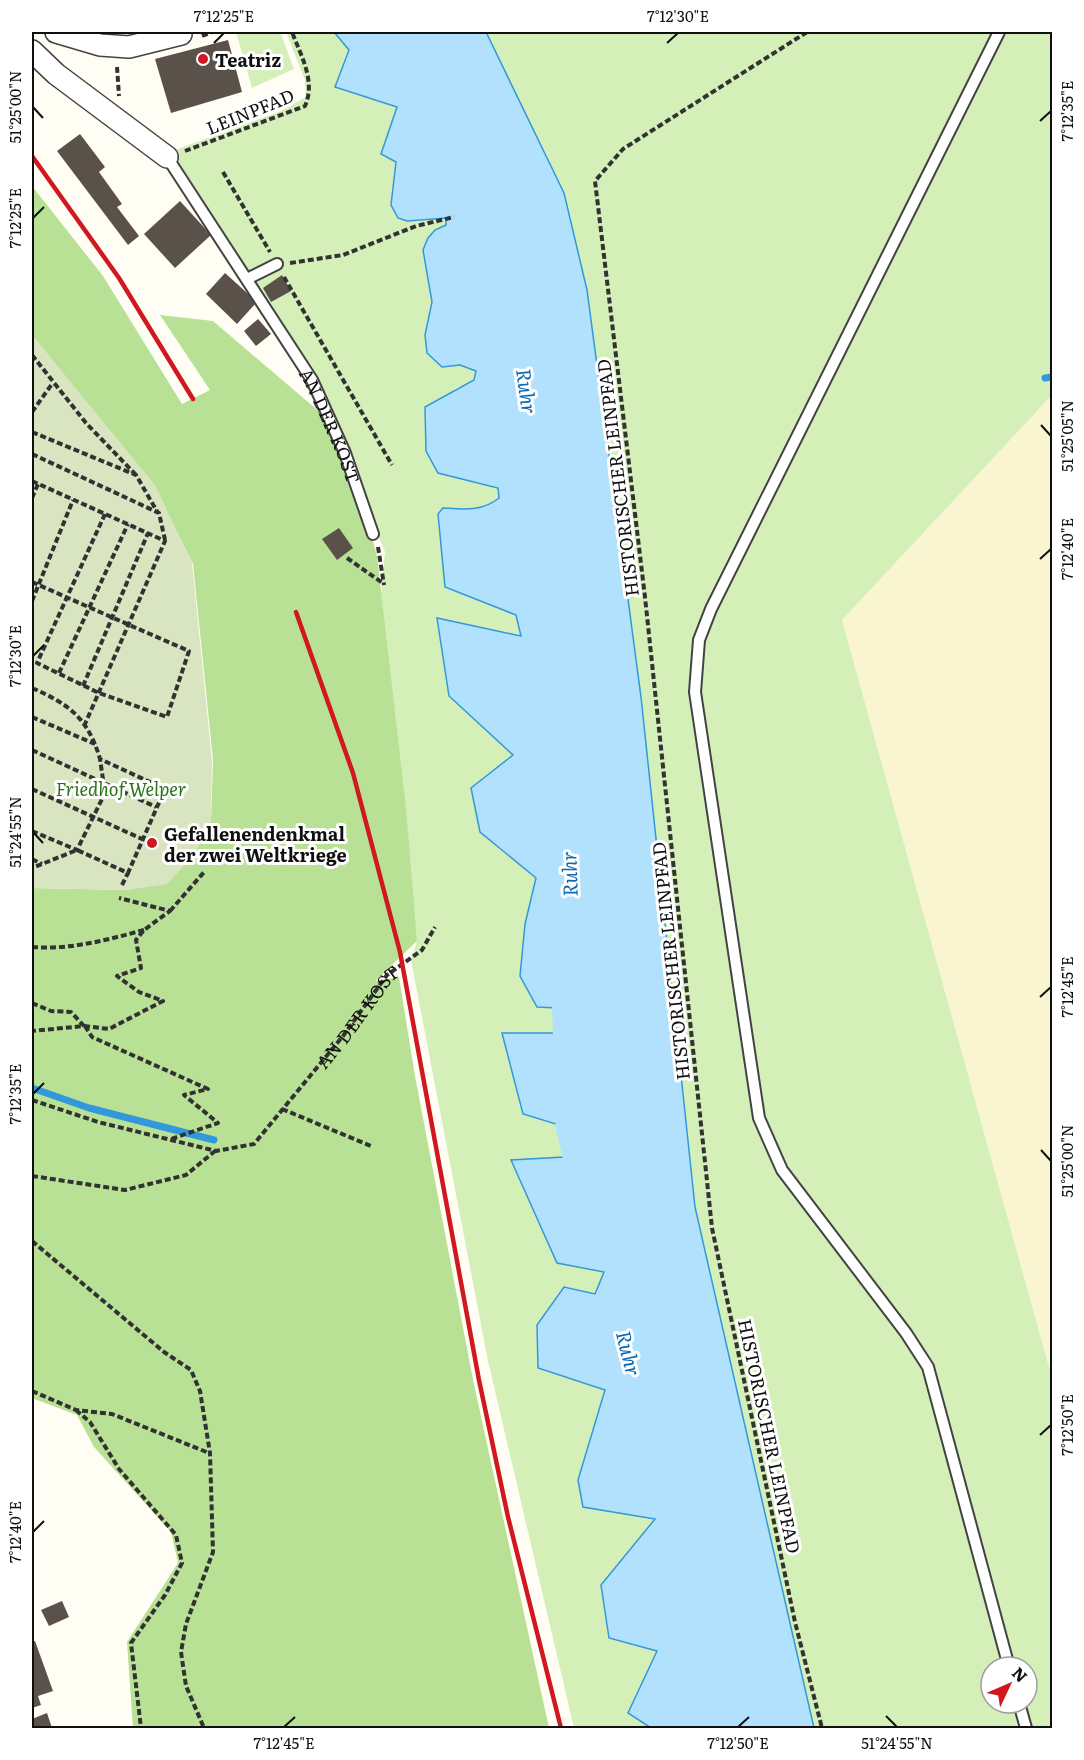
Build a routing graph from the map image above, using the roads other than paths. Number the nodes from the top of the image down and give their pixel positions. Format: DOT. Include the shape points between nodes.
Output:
graph roads {
  1 [pos="56,32"];
  2 [pos="999,32"];
  3 [pos="181,34"];
  4 [pos="32,51"];
  5 [pos="167,157"];
  6 [pos="277,264"];
  7 [pos="247,279"];
  8 [pos="373,534"];
  9 [pos="1006,1655"];
  1 -- 3 [label="street" via="100,45 129,47"];
  2 -- 9 [label="lane" via="711,609 699,640 694,692 759,1118 782,1170 906,1333 927,1367"];
  4 -- 5 [label="street, AN DER KOST" via="56,74"];
  5 -- 7 [label="lane, AN DER KOST"];
  6 -- 7 [label="lane"];
  7 -- 8 [label="lane, AN DER KOST" via="312,380 345,453"];
}
